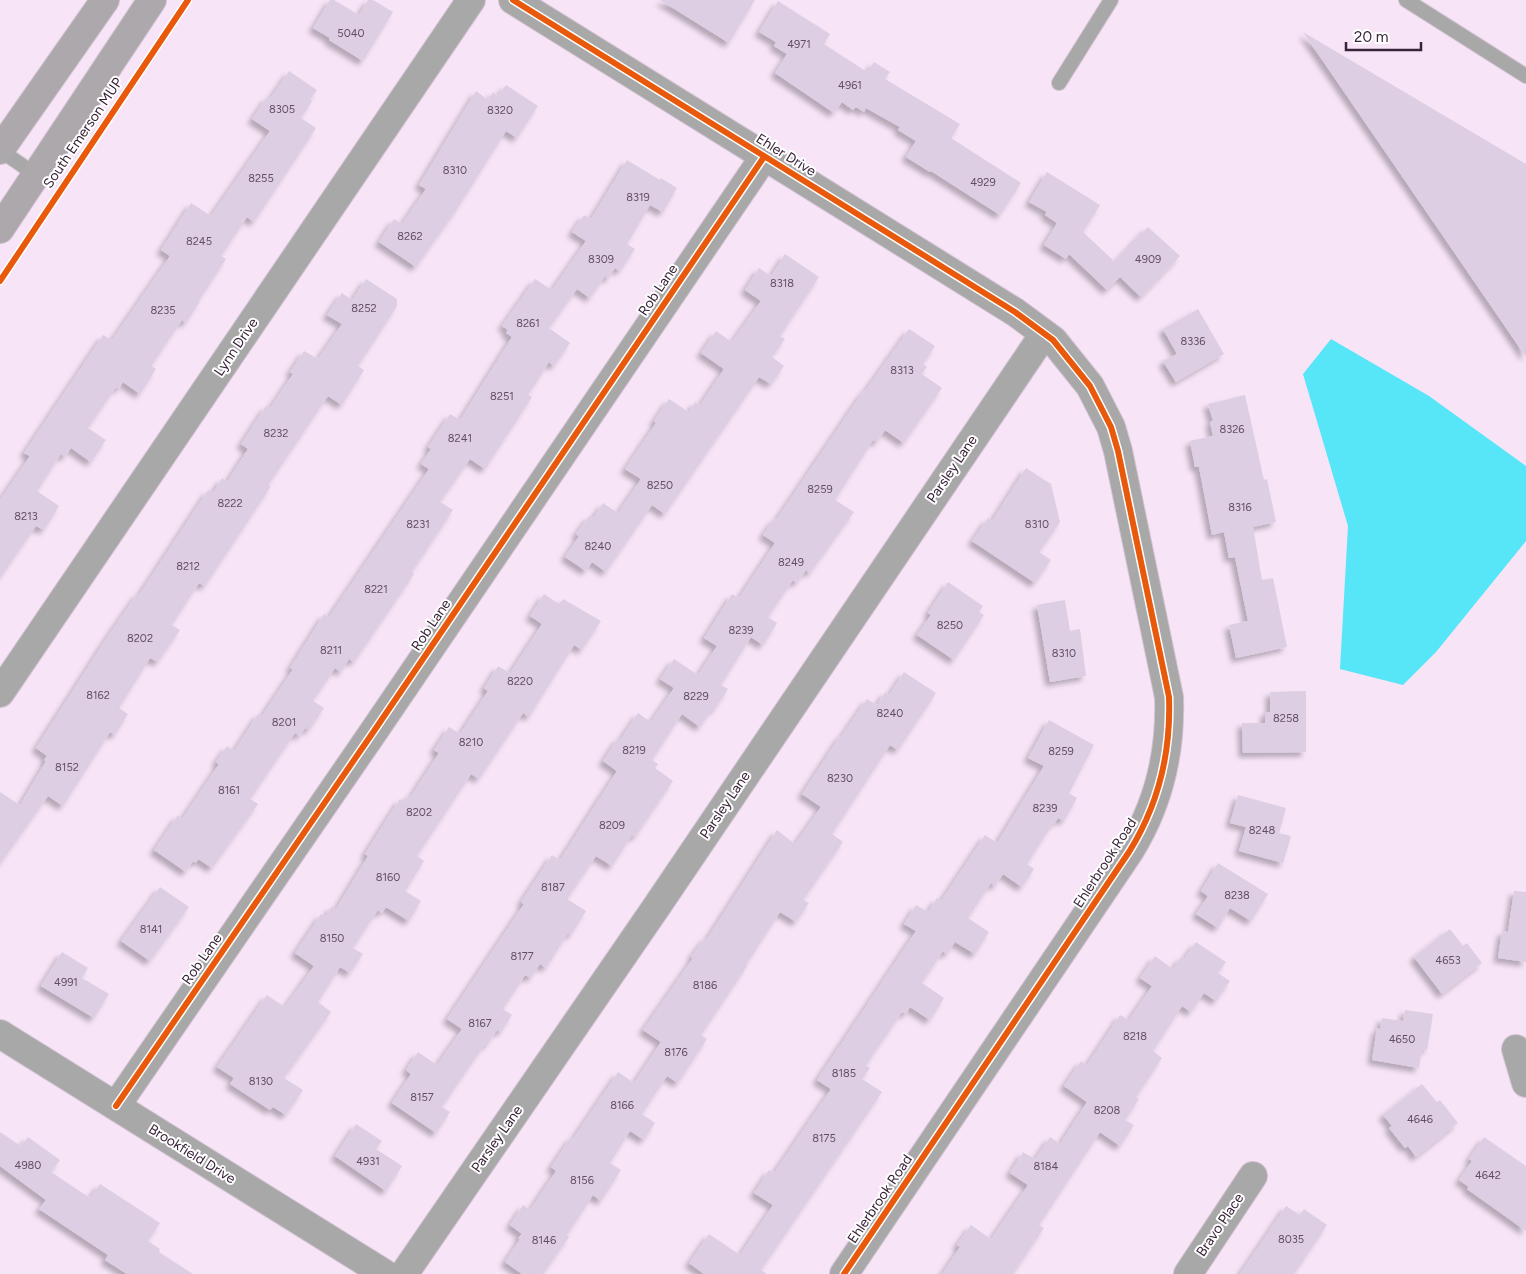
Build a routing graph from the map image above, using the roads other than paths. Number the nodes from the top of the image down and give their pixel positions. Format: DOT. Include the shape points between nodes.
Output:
graph roads {
  1 [pos="105,0"];
  2 [pos="152,0"];
  3 [pos="471,0"];
  4 [pos="513,0"];
  5 [pos="1111,0"];
  6 [pos="1406,0"];
  7 [pos="1526,76"];
  8 [pos="1059,83"];
  9 [pos="0,150"];
  10 [pos="764,157"];
  11 [pos="36,175"];
  12 [pos="0,229"];
  13 [pos="1044,334"];
  14 [pos="0,693"];
  15 [pos="0,1034"];
  16 [pos="1516,1049"];
  17 [pos="1526,1083"];
  18 [pos="116,1106"];
  19 [pos="1253,1176"];
  20 [pos="385,1274"];
  21 [pos="404,1274"];
  22 [pos="844,1274"];
  23 [pos="1188,1274"];
  1 -- 9 [label="main road"];
  2 -- 11 [label="main road"];
  3 -- 14 [label="street, Lynn Drive"];
  4 -- 10 [label="street, Ehler Drive"];
  5 -- 8 [label="lane"];
  6 -- 7 [label="lane"];
  9 -- 11 [label="lane"];
  10 -- 13 [label="street, Ehler Drive" via="1015,312"];
  10 -- 18 [label="street, Rob Lane"];
  11 -- 12 [label="main road"];
  13 -- 21 [label="street, Parsley Lane"];
  13 -- 22 [label="street, Ehlerbrook Road" via="1053,340 1090,386 1111,428 1118,451 1169,697 1164,767 1152,810 1135,842"];
  15 -- 18 [label="street, Brookfield Drive"];
  16 -- 17 [label="street"];
  18 -- 20 [label="street, Brookfield Drive"];
  19 -- 23 [label="street, Bravo Place"];
}
